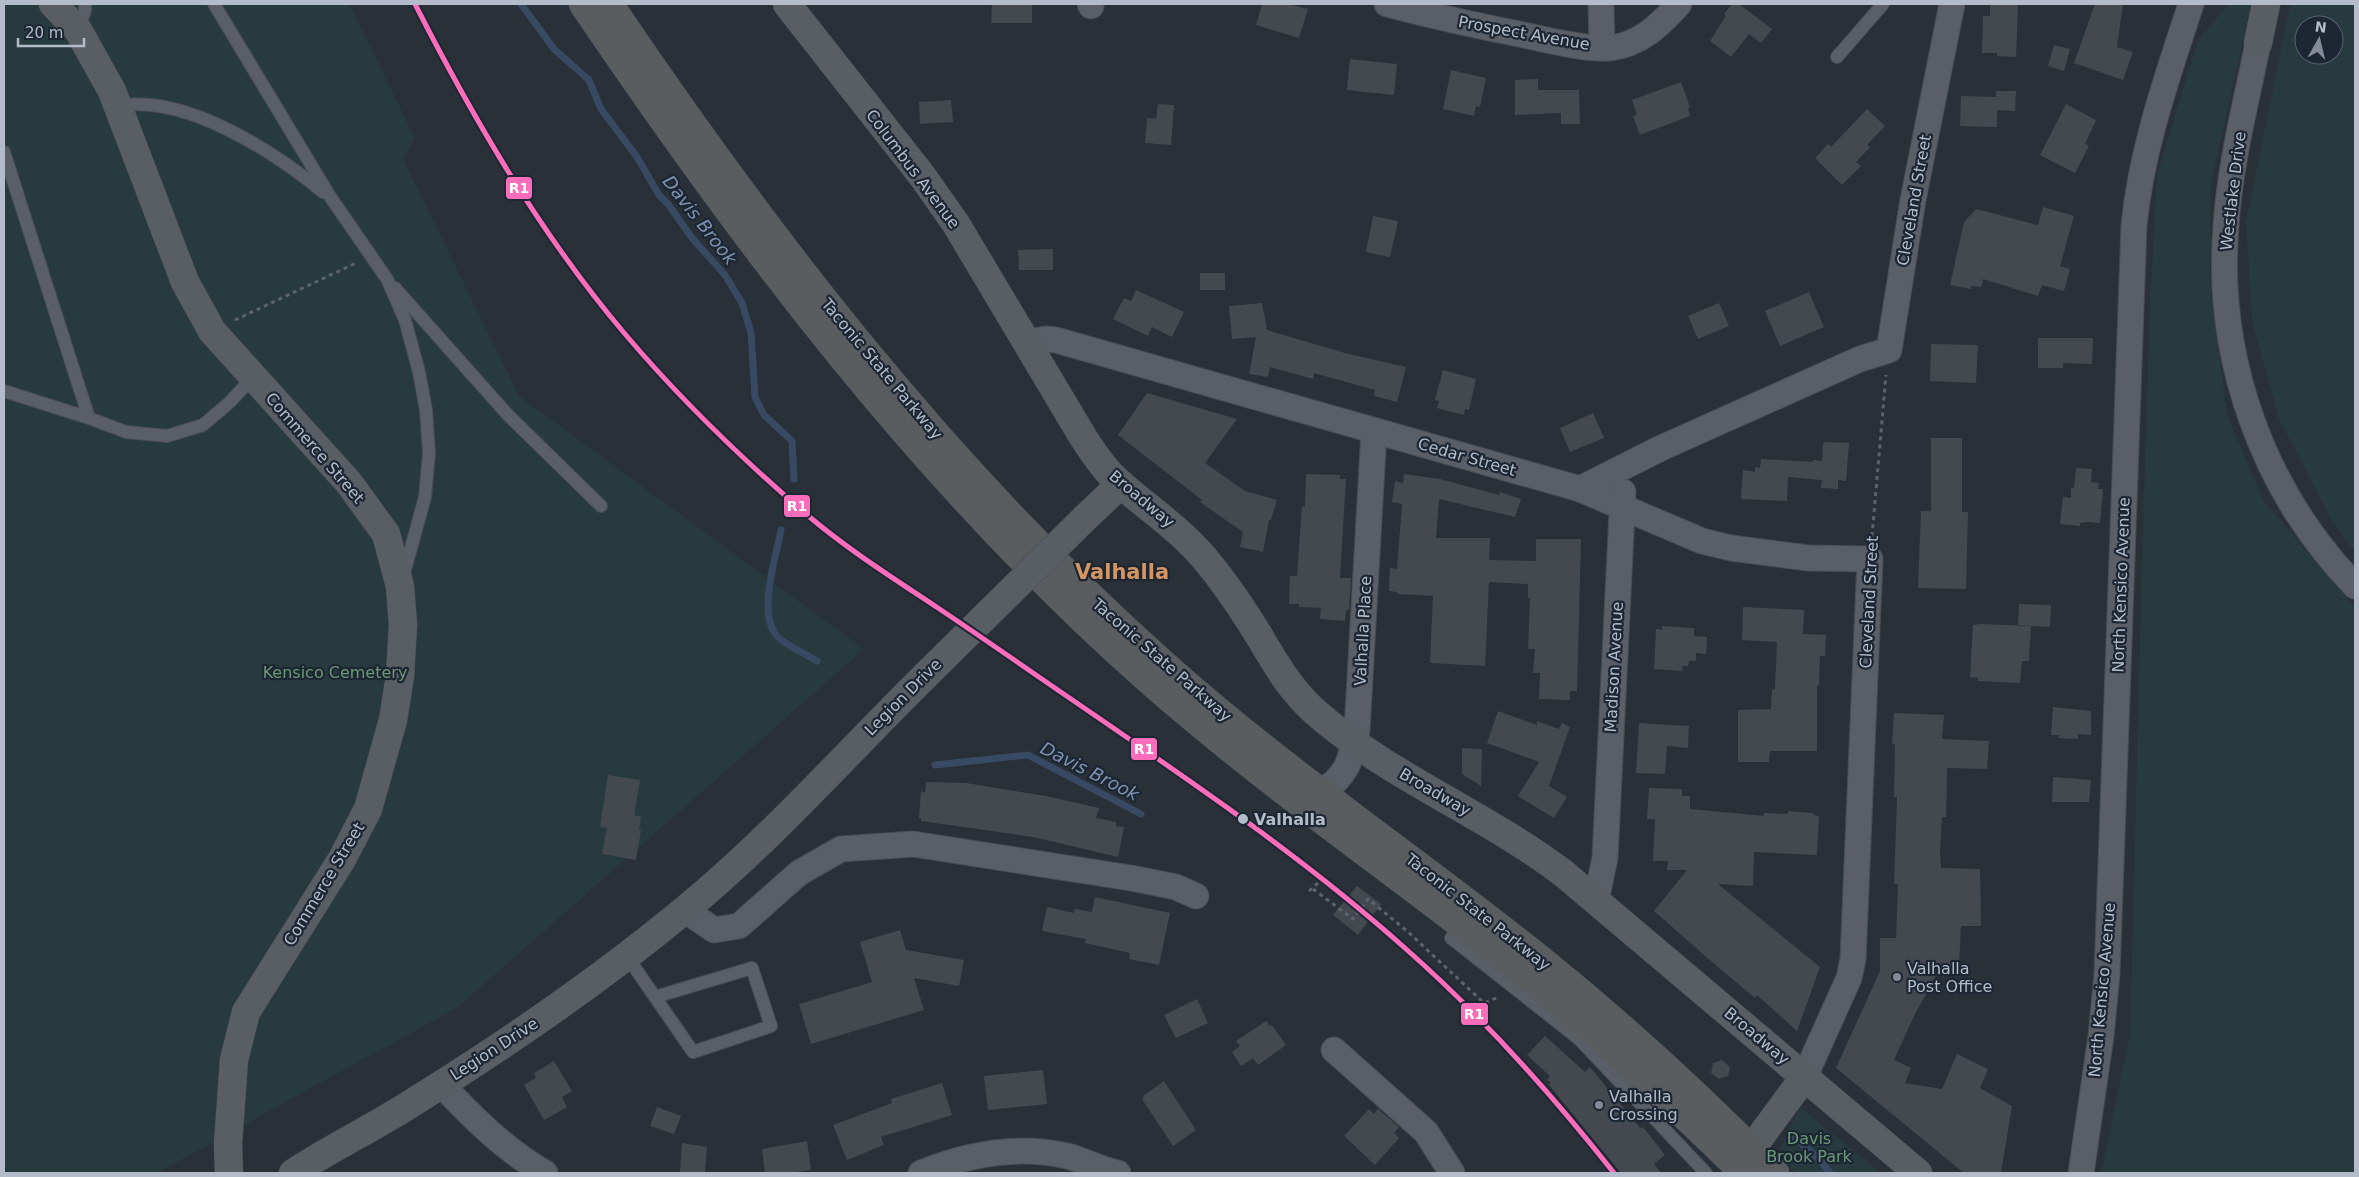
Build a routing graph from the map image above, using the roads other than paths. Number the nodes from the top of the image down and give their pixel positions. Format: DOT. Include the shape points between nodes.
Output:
graph roads {
  1 [pos="53,4"];
  2 [pos="85,4"];
  3 [pos="214,4"];
  4 [pos="583,4"];
  5 [pos="610,4"];
  6 [pos="787,4"];
  7 [pos="1387,4"];
  8 [pos="1601,4"];
  9 [pos="1679,4"];
  10 [pos="1883,4"];
  11 [pos="1952,4"];
  12 [pos="2191,4"];
  13 [pos="2266,4"];
  14 [pos="78,30"];
  15 [pos="2258,43"];
  16 [pos="1602,47"];
  17 [pos="1837,58"];
  18 [pos="118,106"];
  19 [pos="4,152"];
  20 [pos="331,198"];
  21 [pos="387,279"];
  22 [pos="1028,342"];
  23 [pos="252,377"];
  24 [pos="4,391"];
  25 [pos="89,418"];
  26 [pos="1374,431"];
  27 [pos="1659,449"];
  28 [pos="1121,484"];
  29 [pos="1580,489"];
  30 [pos="601,506"];
  31 [pos="1622,506"];
  32 [pos="1870,559"];
  33 [pos="400,586"];
  34 [pos="2355,586"];
  35 [pos="1355,742"];
  36 [pos="1309,796"];
  37 [pos="1196,896"];
  38 [pos="1596,900"];
  39 [pos="685,910"];
  40 [pos="1451,938"];
  41 [pos="626,955"];
  42 [pos="655,996"];
  43 [pos="1334,1050"];
  44 [pos="1805,1076"];
  45 [pos="441,1084"];
  46 [pos="1742,1166"];
  47 [pos="229,1173"];
  48 [pos="293,1173"];
  49 [pos="545,1173"];
  50 [pos="921,1173"];
  51 [pos="1118,1173"];
  52 [pos="1452,1173"];
  53 [pos="1706,1173"];
  54 [pos="1775,1173"];
  55 [pos="1918,1173"];
  56 [pos="2081,1173"];
  1 -- 14 [label="street, Commerce Street"];
  2 -- 14 [label="lane"];
  3 -- 20 [label="lane"];
  4 -- 36 [label="highway, Taconic State Parkway" via="747,234 840,354 943,476 1027,565 1205,728"];
  5 -- 36 [label="highway, Taconic State Parkway" via="712,151 807,277 963,466 1044,552 1160,662 1255,741"];
  6 -- 22 [label="street, Columbus Avenue" via="928,185 961,232"];
  7 -- 16 [label="street, Prospect Avenue" via="1561,43"];
  8 -- 16 [label="street"];
  9 -- 16 [label="street, Prospect Avenue" via="1662,23 1643,37 1610,48"];
  10 -- 17 [label="lane"];
  11 -- 27 [label="street, Cleveland Street" via="1913,200 1888,350 1860,359"];
  12 -- 56 [label="street, North Kensico Avenue" via="2145,150 2134,225 2106,974 2101,1036"];
  13 -- 15 [label="street, Westlake Drive"];
  14 -- 18 [label="street, Commerce Street"];
  15 -- 34 [label="street, Westlake Drive" via="2229,198 2224,268 2226,314 2246,400 2277,480 2303,522"];
  18 -- 20 [label="lane" via="143,103 162,106 226,129 278,158"];
  18 -- 23 [label="street, Commerce Street" via="185,282 212,331"];
  19 -- 25 [label="lane"];
  20 -- 21 [label="lane"];
  21 -- 30 [label="lane" via="508,415"];
  21 -- 33 [label="lane" via="405,320 419,372 429,453 423,506"];
  22 -- 26 [label="street, Cedar Street" via="1056,340"];
  22 -- 28 [label="street, Broadway" via="1084,437 1103,466"];
  23 -- 25 [label="lane" via="203,425 166,436 126,432"];
  23 -- 33 [label="street, Commerce Street" via="349,483 386,534"];
  24 -- 25 [label="lane"];
  26 -- 29 [label="street, Cedar Street"];
  26 -- 35 [label="street, Valhalla Place"];
  27 -- 29 [label="street"];
  27 -- 31 [label="street, Madison Avenue" via="1631,471 1623,487"];
  28 -- 35 [label="street, Broadway" via="1172,524 1195,548 1236,601 1294,690 1313,710"];
  28 -- 39 [label="street, Legion Drive, bridge" via="760,843"];
  29 -- 31 [label="street, Cedar Street"];
  31 -- 32 [label="street, Cedar Street" via="1702,541 1731,548 1808,558"];
  31 -- 38 [label="street, Madison Avenue" via="1605,858"];
  32 -- 44 [label="street, Cleveland Street" via="1854,959 1849,978"];
  33 -- 47 [label="street, Commerce Street" via="403,625 400,676 393,720 368,809 342,859 246,1012 234,1060"];
  35 -- 36 [label="street, Valhalla Place" via="1344,774"];
  35 -- 38 [label="street, Broadway" via="1516,840"];
  36 -- 46 [label="highway, Taconic State Parkway" via="1578,991 1692,1092"];
  37 -- 39 [label="street" via="1176,887 1131,878 914,844 841,849 799,873 738,926 714,930"];
  38 -- 44 [label="street, Broadway"];
  39 -- 41 [label="street, Legion Drive"];
  40 -- 53 [label="lane" via="1578,1039"];
  41 -- 42 [label="lane"];
  41 -- 45 [label="street, Legion Drive" via="547,1014"];
  42 -- 42 [label="lane" via="693,1052 771,1026 752,968"];
  43 -- 52 [label="street" via="1426,1132"];
  44 -- 46 [label="street, Cleveland Street"];
  44 -- 55 [label="street, Broadway"];
  45 -- 48 [label="street, Legion Drive"];
  45 -- 49 [label="street" via="483,1128 518,1158"];
  46 -- 54 [label="highway, Taconic State Parkway"];
  50 -- 51 [label="street" via="997,1151 1068,1156"];
}
